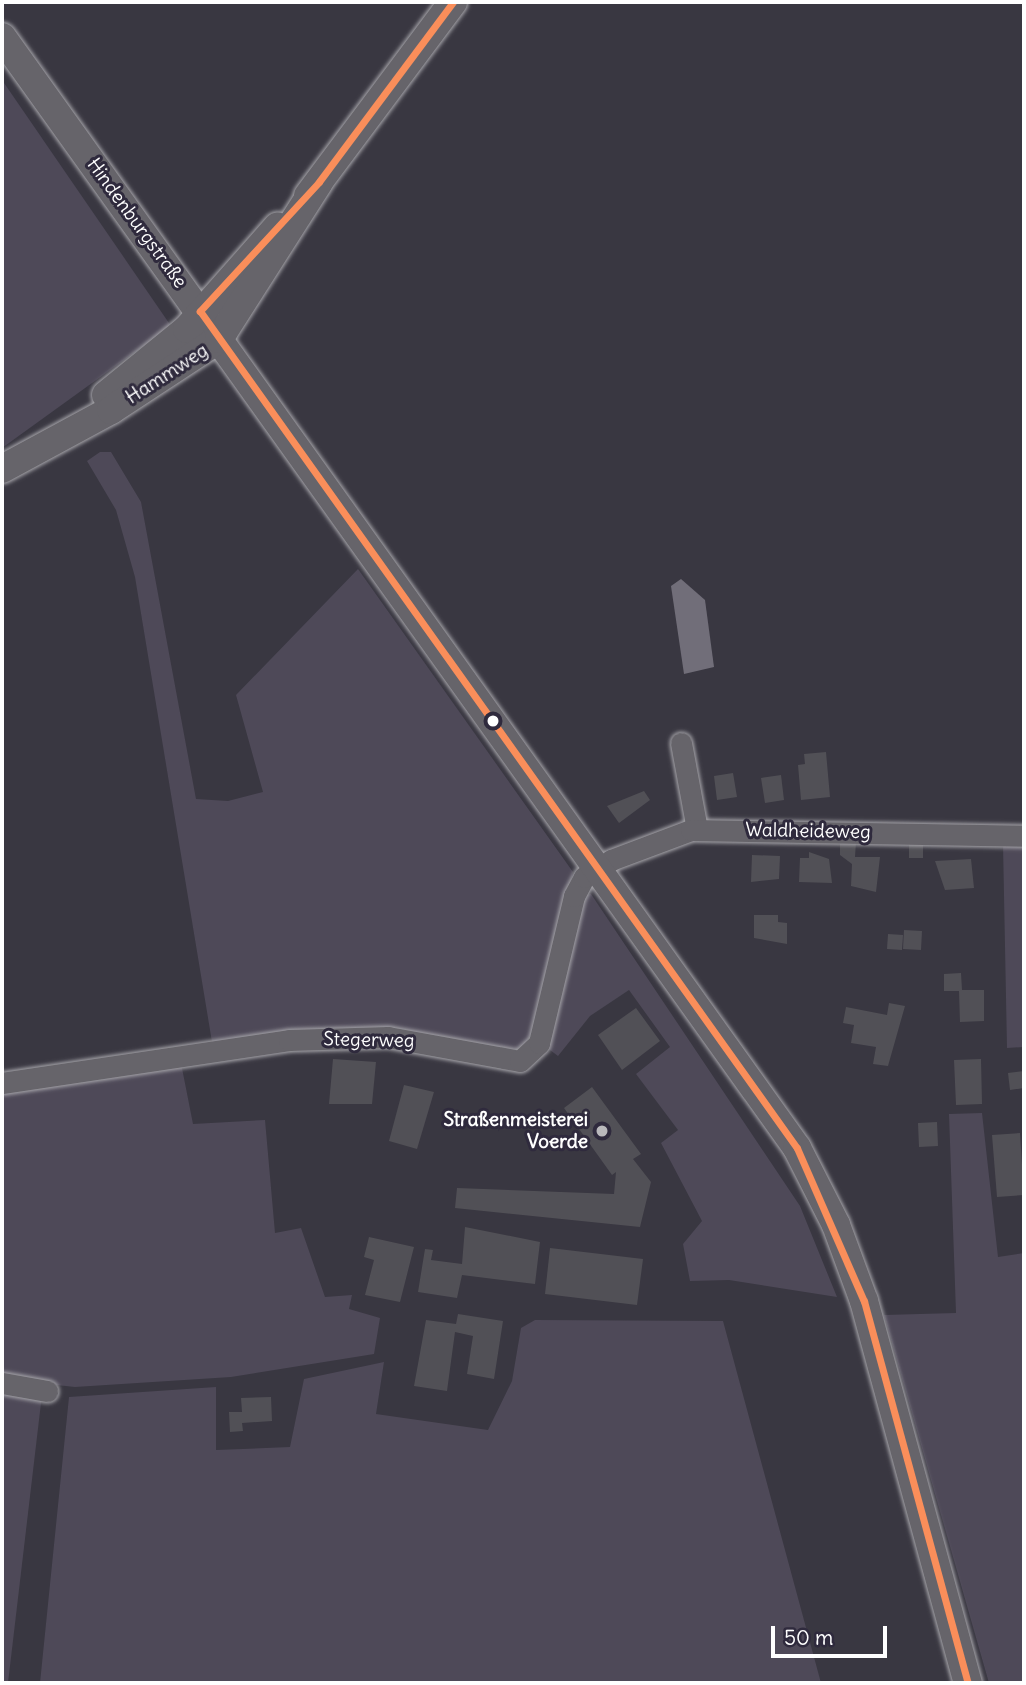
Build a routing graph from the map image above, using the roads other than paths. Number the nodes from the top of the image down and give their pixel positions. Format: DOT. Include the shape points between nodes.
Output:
graph roads {
  1 [pos="453,2"];
  2 [pos="2,37"];
  3 [pos="319,182"];
  4 [pos="205,319"];
  5 [pos="2,469"];
  6 [pos="681,743"];
  7 [pos="697,830"];
  8 [pos="1024,836"];
  9 [pos="598,866"];
  10 [pos="2,1083"];
  11 [pos="2,1383"];
  12 [pos="47,1391"];
  13 [pos="968,1683"];
  1 -- 3 [label="main road, Hammweg"];
  2 -- 4 [label="main road, Hindenburgstraße"];
  3 -- 4 [label="main road, Hammweg"];
  3 -- 4 [label="main road, Hammweg" via="227,280"];
  4 -- 5 [label="main road, Hammweg" via="57,436"];
  4 -- 9 [label="main road, Hindenburgstraße"];
  6 -- 7 [label="street"];
  7 -- 8 [label="street, Waldheideweg"];
  7 -- 9 [label="street, Waldheideweg"];
  9 -- 10 [label="street, Stegerweg" via="574,896 539,1043 520,1061 388,1037 293,1040"];
  9 -- 13 [label="main road, Hindenburgstraße" via="797,1148 836,1225 864,1301"];
  11 -- 12 [label="street"];
}
